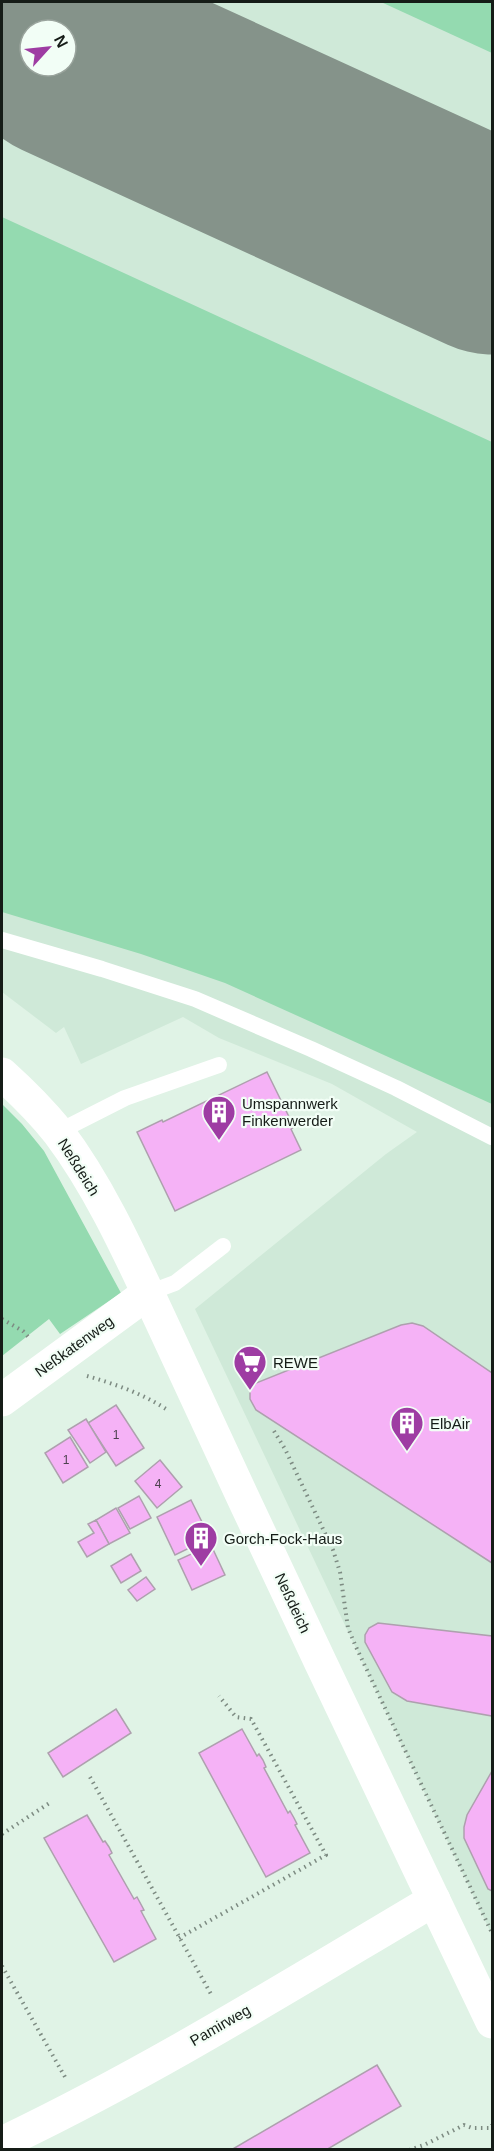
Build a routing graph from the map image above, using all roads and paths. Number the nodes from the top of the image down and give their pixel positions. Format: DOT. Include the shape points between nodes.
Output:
graph roads {
  1 [pos="2,940"];
  2 [pos="219,1065"];
  3 [pos="2,1074"];
  4 [pos="58,1132"];
  5 [pos="492,1137"];
  6 [pos="223,1246"];
  7 [pos="148,1293"];
  8 [pos="84,1376"];
  9 [pos="2,1400"];
  10 [pos="210,1425"];
  11 [pos="274,1431"];
  12 [pos="219,1696"];
  13 [pos="90,1777"];
  14 [pos="51,1802"];
  15 [pos="2,1834"];
  16 [pos="434,1900"];
  17 [pos="492,1932"];
  18 [pos="179,1938"];
  19 [pos="2,1966"];
  20 [pos="226,2022"];
  21 [pos="492,2022"];
  22 [pos="80,2104"];
  23 [pos="492,2125"];
  24 [pos="2,2143"];
  25 [pos="409,2150"];
  1 -- 5 [label="lane" via="195,999 311,1048"];
  2 -- 4 [label="lane" via="125,1098"];
  3 -- 4 [label="street, Neßdeich"];
  4 -- 7 [label="street, Neßdeich" via="85,1173"];
  6 -- 7 [label="lane" via="175,1283"];
  7 -- 9 [label="street, Neßkatenweg"];
  7 -- 10 [label="street, Neßdeich"];
  8 -- 10 [label="path" via="148,1397 179,1418"];
  10 -- 16 [label="street, Neßdeich"];
  11 -- 17 [label="path" via="333,1550 348,1628 356,1647"];
  12 -- 18 [label="path" via="236,1717 251,1719 326,1855"];
  13 -- 18 [label="path"];
  14 -- 15 [label="path"];
  16 -- 20 [label="street, Pamirweg"];
  16 -- 21 [label="street, Neßdeich"];
  18 -- 20 [label="path"];
  19 -- 22 [label="path"];
  20 -- 22 [label="street, Pamirweg"];
  22 -- 24 [label="street, Pamirweg"];
  23 -- 25 [label="path" via="464,2125"];
}
